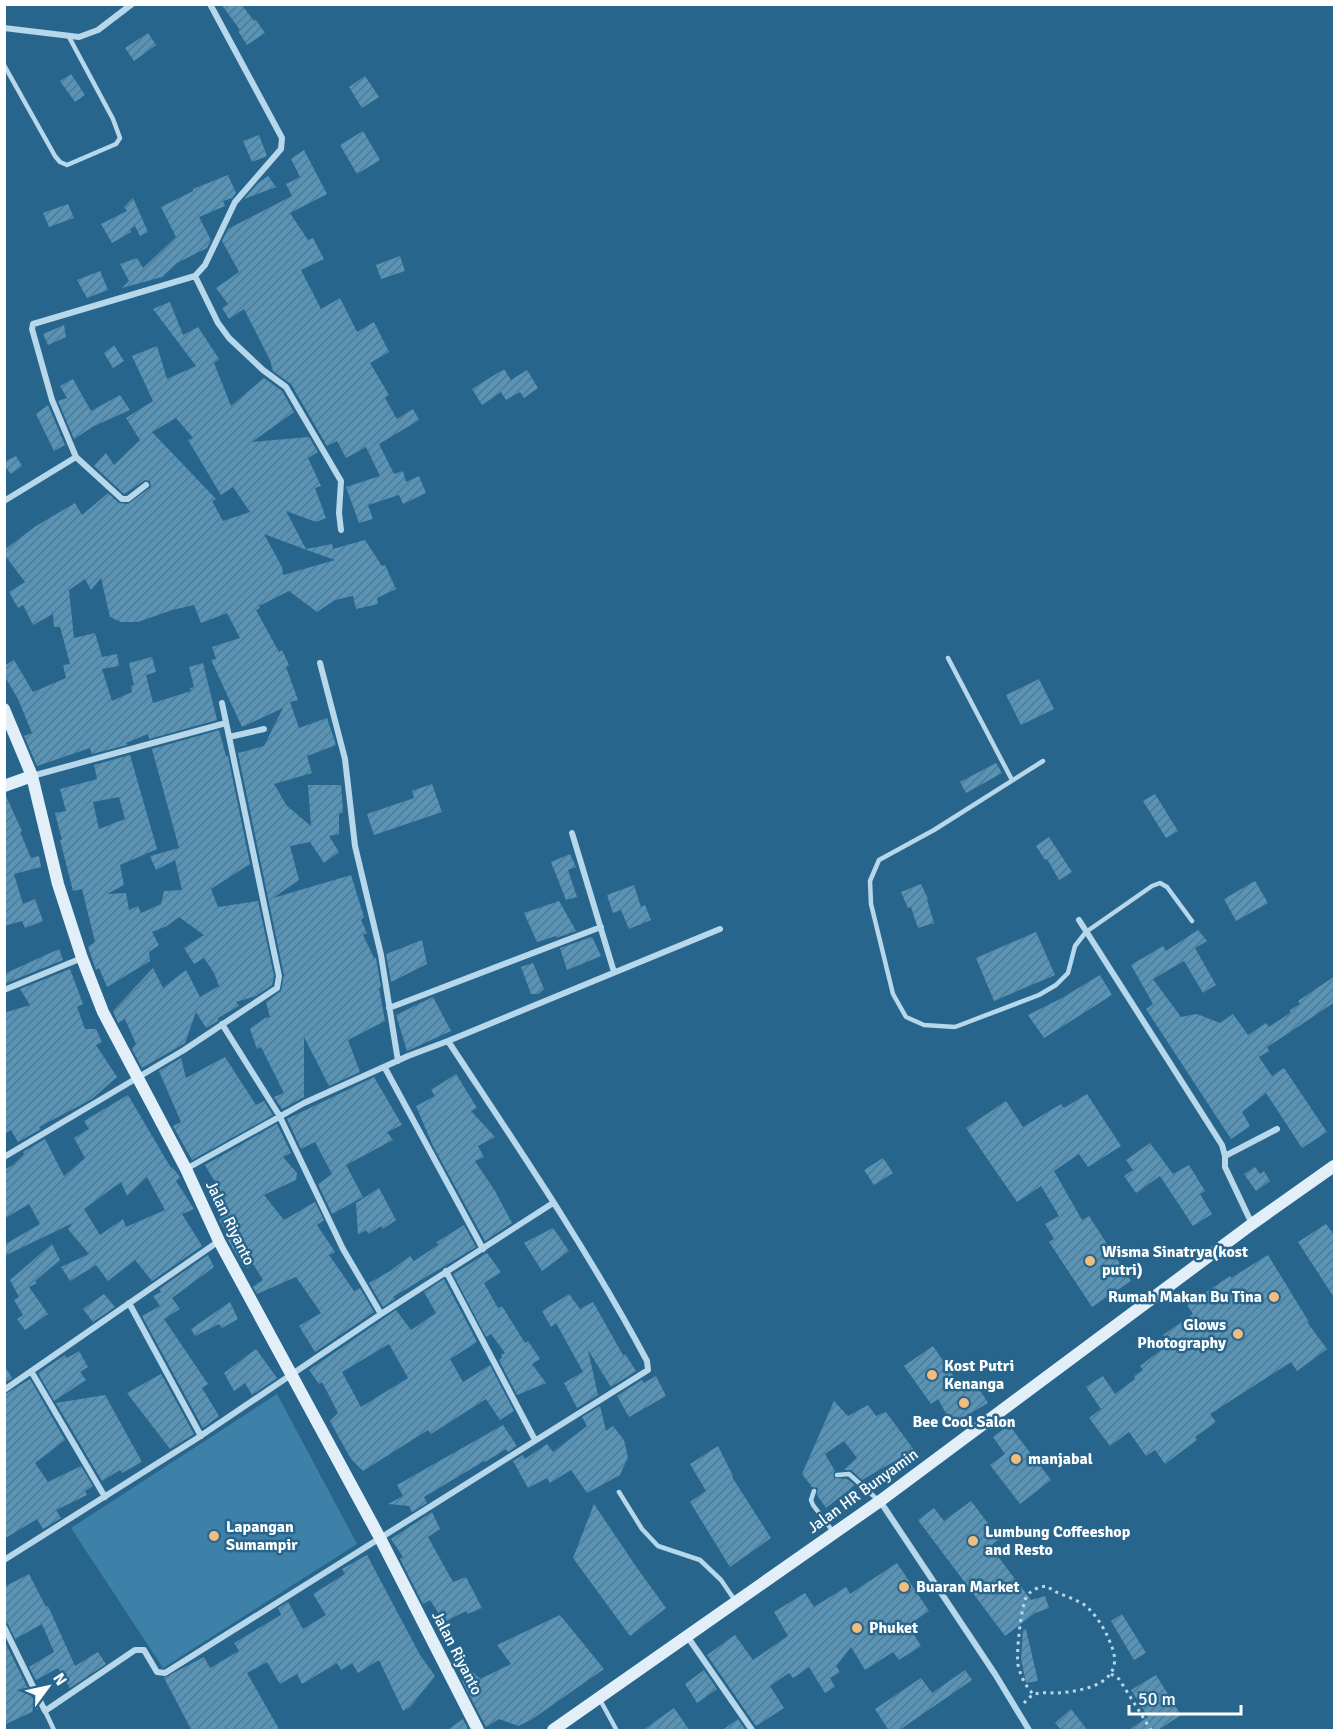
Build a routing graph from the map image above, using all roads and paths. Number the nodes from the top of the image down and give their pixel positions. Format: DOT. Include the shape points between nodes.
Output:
graph roads {
  1 [pos="132,4"];
  2 [pos="210,4"];
  3 [pos="4,28"];
  4 [pos="69,37"];
  5 [pos="4,65"];
  6 [pos="195,276"];
  7 [pos="76,457"];
  8 [pos="146,486"];
  9 [pos="4,501"];
  10 [pos="340,530"];
  11 [pos="948,658"];
  12 [pos="320,663"];
  13 [pos="222,702"];
  14 [pos="4,709"];
  15 [pos="226,723"];
  16 [pos="264,729"];
  17 [pos="229,737"];
  18 [pos="1042,761"];
  19 [pos="32,776"];
  20 [pos="1012,780"];
  21 [pos="4,786"];
  22 [pos="572,832"];
  23 [pos="1079,920"];
  24 [pos="1192,921"];
  25 [pos="601,927"];
  26 [pos="720,929"];
  27 [pos="1086,932"];
  28 [pos="82,958"];
  29 [pos="614,972"];
  30 [pos="4,990"];
  31 [pos="389,1008"];
  32 [pos="222,1024"];
  33 [pos="448,1041"];
  34 [pos="398,1061"];
  35 [pos="385,1068"];
  36 [pos="136,1078"];
  37 [pos="279,1115"];
  38 [pos="1277,1130"];
  39 [pos="1225,1156"];
  40 [pos="4,1157"];
  41 [pos="1335,1166"];
  42 [pos="186,1169"];
  43 [pos="554,1203"];
  44 [pos="1252,1224"];
  45 [pos="219,1242"];
  46 [pos="483,1249"];
  47 [pos="447,1271"];
  48 [pos="129,1303"];
  49 [pos="381,1314"];
  50 [pos="31,1371"];
  51 [pos="291,1375"];
  52 [pos="4,1390"];
  53 [pos="201,1436"];
  54 [pos="535,1440"];
  55 [pos="837,1474"];
  56 [pos="814,1491"];
  57 [pos="619,1492"];
  58 [pos="105,1497"];
  59 [pos="880,1501"];
  60 [pos="834,1533"];
  61 [pos="380,1538"];
  62 [pos="4,1560"];
  63 [pos="736,1602"];
  64 [pos="4,1627"];
  65 [pos="687,1636"];
  66 [pos="1111,1674"];
  67 [pos="599,1698"];
  68 [pos="45,1711"];
  69 [pos="554,1730"];
  70 [pos="616,1730"];
  71 [pos="54,1731"];
  72 [pos="478,1731"];
  73 [pos="752,1731"];
  74 [pos="1029,1731"];
  75 [pos="1151,1731"];
  1 -- 4 [label="street" via="98,30"];
  2 -- 6 [label="street" via="282,138 281,149 235,202 206,265"];
  3 -- 4 [label="street"];
  4 -- 5 [label="lane" via="120,138 116,144 77,161 67,165 55,156"];
  6 -- 7 [label="street" via="32,325 52,400"];
  6 -- 10 [label="street" via="229,338 286,387 341,481"];
  7 -- 8 [label="street" via="122,499"];
  7 -- 9 [label="street"];
  11 -- 20 [label="lane"];
  12 -- 31 [label="street" via="345,759 355,846 381,955"];
  13 -- 15 [label="street"];
  14 -- 19 [label="street, Jalan Riyanto"];
  15 -- 17 [label="street"];
  15 -- 19 [label="street"];
  16 -- 17 [label="street"];
  17 -- 32 [label="street" via="279,976 277,988 270,994"];
  18 -- 20 [label="lane"];
  19 -- 21 [label="street"];
  19 -- 28 [label="street, Jalan Riyanto" via="58,884"];
  20 -- 27 [label="lane" via="879,861 870,881 871,904 893,994 906,1017 924,1025 955,1027 1056,985 1068,972 1075,946"];
  22 -- 25 [label="street"];
  23 -- 27 [label="street"];
  24 -- 27 [label="lane" via="1160,883"];
  25 -- 29 [label="street"];
  25 -- 31 [label="street"];
  26 -- 29 [label="street"];
  27 -- 39 [label="street" via="1222,1145"];
  28 -- 30 [label="street"];
  28 -- 36 [label="street, Jalan Riyanto" via="103,1012"];
  29 -- 33 [label="street"];
  31 -- 34 [label="street"];
  32 -- 36 [label="street"];
  32 -- 37 [label="street"];
  33 -- 34 [label="street"];
  33 -- 43 [label="street"];
  34 -- 35 [label="street"];
  35 -- 37 [label="street"];
  35 -- 46 [label="street"];
  36 -- 40 [label="street"];
  36 -- 42 [label="street, Jalan Riyanto"];
  37 -- 42 [label="street"];
  37 -- 49 [label="street" via="343,1249"];
  38 -- 39 [label="street"];
  39 -- 44 [label="street" via="1225,1167"];
  41 -- 44 [label="street, Jalan HR Bunyamin"];
  42 -- 45 [label="street, Jalan Riyanto"];
  43 -- 46 [label="street"];
  43 -- 54 [label="street" via="620,1310 648,1370"];
  44 -- 59 [label="street, Jalan HR Bunyamin"];
  45 -- 48 [label="street"];
  45 -- 51 [label="street, Jalan Riyanto"];
  46 -- 47 [label="street"];
  47 -- 49 [label="street"];
  47 -- 54 [label="street"];
  48 -- 50 [label="street"];
  48 -- 53 [label="street"];
  49 -- 51 [label="street"];
  50 -- 52 [label="street"];
  50 -- 58 [label="street"];
  51 -- 53 [label="street"];
  51 -- 61 [label="street, Jalan Riyanto"];
  53 -- 58 [label="street"];
  54 -- 61 [label="street"];
  55 -- 59 [label="lane" via="849,1474"];
  56 -- 60 [label="lane" via="813,1505"];
  57 -- 63 [label="lane" via="658,1546 700,1560"];
  58 -- 62 [label="street"];
  59 -- 60 [label="street, Jalan HR Bunyamin"];
  59 -- 74 [label="street"];
  60 -- 63 [label="street, Jalan HR Bunyamin"];
  61 -- 68 [label="street" via="165,1673 156,1672 144,1650 135,1650"];
  61 -- 72 [label="street, Jalan Riyanto"];
  63 -- 65 [label="street, Jalan HR Bunyamin"];
  64 -- 68 [label="street"];
  65 -- 67 [label="street, Jalan HR Bunyamin"];
  65 -- 73 [label="street"];
  66 -- 66 [label="path" via="1094,1687 1072,1691 1033,1694 1025,1685 1018,1664 1023,1612 1026,1597 1036,1587 1047,1586 1086,1606 1110,1644 1115,1665"];
  66 -- 75 [label="path" via="1119,1679"];
  67 -- 69 [label="street, Jalan HR Bunyamin"];
  67 -- 70 [label="lane"];
  68 -- 71 [label="lane"];
}
